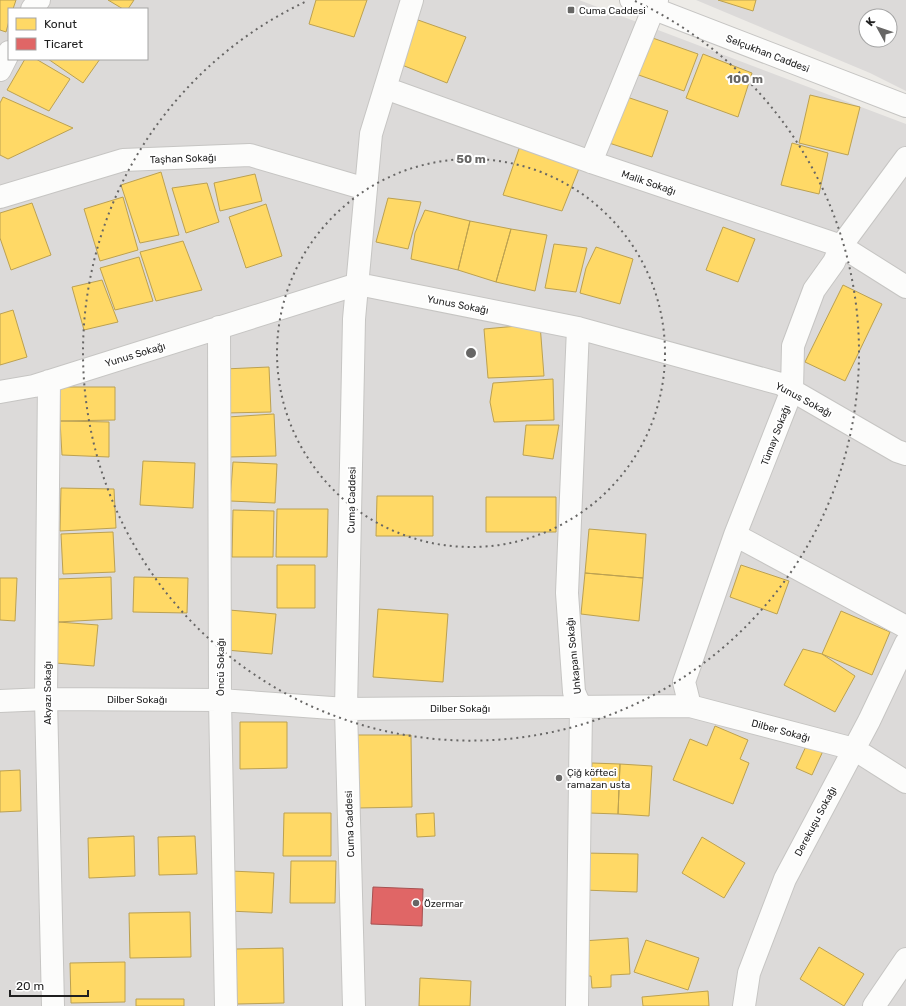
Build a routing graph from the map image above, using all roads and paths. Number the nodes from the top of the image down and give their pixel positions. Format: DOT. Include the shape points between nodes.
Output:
graph roads {
  1 [pos="39,0"];
  2 [pos="412,0"];
  3 [pos="631,0"];
  4 [pos="655,4"];
  5 [pos="33,8"];
  6 [pos="8,54"];
  7 [pos="0,70"];
  8 [pos="385,88"];
  9 [pos="906,106"];
  10 [pos="906,158"];
  11 [pos="591,162"];
  12 [pos="366,189"];
  13 [pos="0,197"];
  14 [pos="841,246"];
  15 [pos="358,284"];
  16 [pos="906,287"];
  17 [pos="219,328"];
  18 [pos="578,328"];
  19 [pos="50,381"];
  20 [pos="792,390"];
  21 [pos="0,392"];
  22 [pos="906,454"];
  23 [pos="735,536"];
  24 [pos="906,627"];
  25 [pos="906,643"];
  26 [pos="46,699"];
  27 [pos="220,700"];
  28 [pos="0,701"];
  29 [pos="690,706"];
  30 [pos="581,708"];
  31 [pos="346,709"];
  32 [pos="854,749"];
  33 [pos="906,782"];
  34 [pos="906,958"];
  35 [pos="53,1006"];
  36 [pos="226,1006"];
  37 [pos="354,1006"];
  38 [pos="577,1006"];
  39 [pos="744,1006"];
  40 [pos="874,1006"];
  1 -- 5 [label="street"];
  2 -- 8 [label="street, Cuma Caddesi"];
  3 -- 4 [label="street, Selçukhan Caddesi"];
  4 -- 9 [label="street, Selçukhan Caddesi"];
  4 -- 11 [label="street"];
  6 -- 7 [label="street"];
  8 -- 11 [label="street, Malik Sokağı"];
  8 -- 12 [label="street, Cuma Caddesi" via="371,134"];
  10 -- 14 [label="street, Tümay Sokağı"];
  11 -- 14 [label="street, Malik Sokağı"];
  12 -- 13 [label="street, Taşhan Sokağı" via="250,155 123,160"];
  12 -- 15 [label="street, Cuma Caddesi"];
  14 -- 16 [label="street, Malik Sokağı"];
  14 -- 20 [label="street, Tümay Sokağı" via="834,262 814,290 793,346"];
  15 -- 17 [label="street, Yunus Sokağı"];
  15 -- 18 [label="street, Yunus Sokağı"];
  15 -- 31 [label="street, Cuma Caddesi" via="354,319"];
  17 -- 19 [label="street, Yunus Sokağı"];
  17 -- 27 [label="street, Öncü Sokağı"];
  18 -- 20 [label="street, Yunus Sokağı" via="781,384"];
  18 -- 30 [label="street, Unkapanı Sokağı" via="567,593 574,692"];
  19 -- 21 [label="street, Yunus Sokağı"];
  19 -- 26 [label="street, Akyazı Sokağı"];
  20 -- 22 [label="street, Yunus Sokağı"];
  20 -- 23 [label="street, Tümay Sokağı"];
  23 -- 24 [label="street"];
  23 -- 29 [label="street, Tümay Sokağı" via="684,682"];
  25 -- 32 [label="street, Derekuşu Sokağı"];
  26 -- 27 [label="street, Dilber Sokağı"];
  26 -- 28 [label="street, Dilber Sokağı"];
  26 -- 35 [label="street, Akyazı Sokağı"];
  27 -- 31 [label="street, Dilber Sokağı"];
  27 -- 36 [label="street, Öncü Sokağı"];
  29 -- 30 [label="street, Dilber Sokağı"];
  29 -- 32 [label="street, Dilber Sokağı"];
  30 -- 31 [label="street, Dilber Sokağı"];
  30 -- 38 [label="street, Unkapanı Sokağı"];
  31 -- 37 [label="street, Cuma Caddesi"];
  32 -- 33 [label="street, Dilber Sokağı"];
  32 -- 39 [label="street, Derekuşu Sokağı" via="785,879 748,973"];
  34 -- 40 [label="street"];
}
